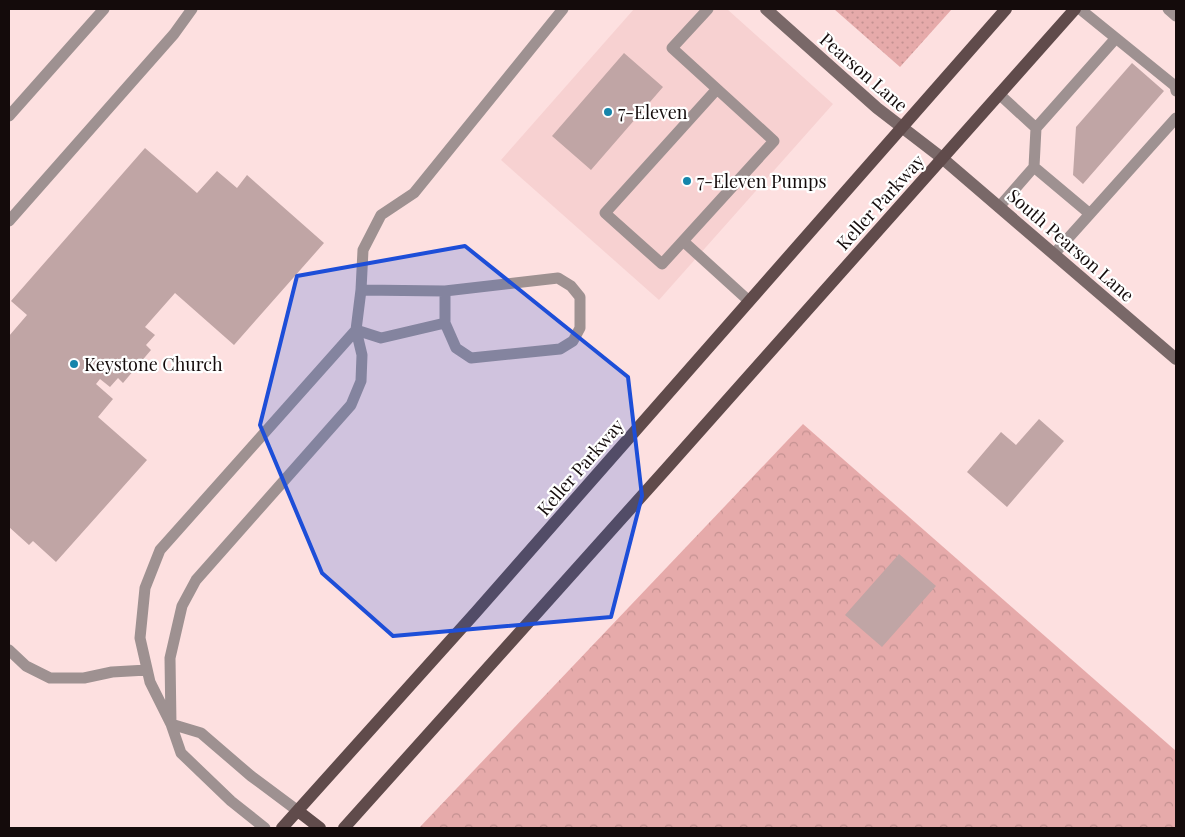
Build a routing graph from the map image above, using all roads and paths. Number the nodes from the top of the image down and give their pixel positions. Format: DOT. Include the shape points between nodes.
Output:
graph roads {
  1 [pos="104,9"];
  2 [pos="192,9"];
  3 [pos="563,9"];
  4 [pos="708,9"];
  5 [pos="766,9"];
  6 [pos="1006,9"];
  7 [pos="1075,9"];
  8 [pos="1080,9"];
  9 [pos="1168,9"];
  10 [pos="1176,16"];
  11 [pos="1116,38"];
  12 [pos="717,89"];
  13 [pos="1176,91"];
  14 [pos="999,94"];
  15 [pos="9,116"];
  16 [pos="1176,118"];
  17 [pos="902,127"];
  18 [pos="1036,128"];
  19 [pos="942,158"];
  20 [pos="1034,167"];
  21 [pos="999,207"];
  22 [pos="1090,214"];
  23 [pos="9,221"];
  24 [pos="683,241"];
  25 [pos="1054,254"];
  26 [pos="360,290"];
  27 [pos="445,291"];
  28 [pos="749,302"];
  29 [pos="445,323"];
  30 [pos="356,330"];
  31 [pos="1176,359"];
  32 [pos="9,650"];
  33 [pos="147,670"];
  34 [pos="171,724"];
  35 [pos="298,811"];
  36 [pos="264,828"];
  37 [pos="282,828"];
  38 [pos="320,828"];
  39 [pos="344,828"];
  1 -- 15 [label="lane"];
  2 -- 23 [label="lane" via="174,34"];
  3 -- 26 [label="lane" via="414,193 381,215 363,250"];
  4 -- 12 [label="lane" via="672,48"];
  5 -- 17 [label="street, Pearson Lane"];
  6 -- 17 [label="main road, Keller Parkway"];
  7 -- 14 [label="main road, Keller Parkway"];
  8 -- 11 [label="lane"];
  9 -- 10 [label="lane"];
  11 -- 13 [label="lane" via="1175,86"];
  11 -- 18 [label="lane"];
  12 -- 24 [label="lane" via="774,141"];
  12 -- 24 [label="lane" via="605,213 662,264"];
  14 -- 18 [label="lane"];
  14 -- 19 [label="main road, Keller Parkway"];
  16 -- 22 [label="lane"];
  17 -- 19 [label="street, Pearson Lane"];
  17 -- 28 [label="main road, Keller Parkway"];
  18 -- 20 [label="lane"];
  19 -- 21 [label="street, South Pearson Lane"];
  19 -- 39 [label="main road, Keller Parkway"];
  20 -- 21 [label="lane"];
  20 -- 22 [label="lane"];
  21 -- 25 [label="street, South Pearson Lane"];
  22 -- 25 [label="lane"];
  24 -- 28 [label="lane"];
  25 -- 31 [label="street, South Pearson Lane"];
  26 -- 27 [label="lane"];
  26 -- 30 [label="lane"];
  27 -- 29 [label="lane"];
  27 -- 29 [label="lane" via="558,278 580,297 580,328 573,341 560,349 471,358 456,348"];
  28 -- 35 [label="main road, Keller Parkway"];
  29 -- 30 [label="lane" via="381,338"];
  30 -- 33 [label="lane" via="160,550 144,588 140,638"];
  30 -- 34 [label="lane" via="362,355 361,381 351,405 196,580 182,606 170,658"];
  32 -- 33 [label="lane" via="26,666 50,678 84,678"];
  33 -- 34 [label="lane"];
  34 -- 35 [label="lane" via="201,733"];
  34 -- 36 [label="lane" via="181,753"];
  35 -- 37 [label="main road, Keller Parkway"];
  35 -- 38 [label="main road"];
}
